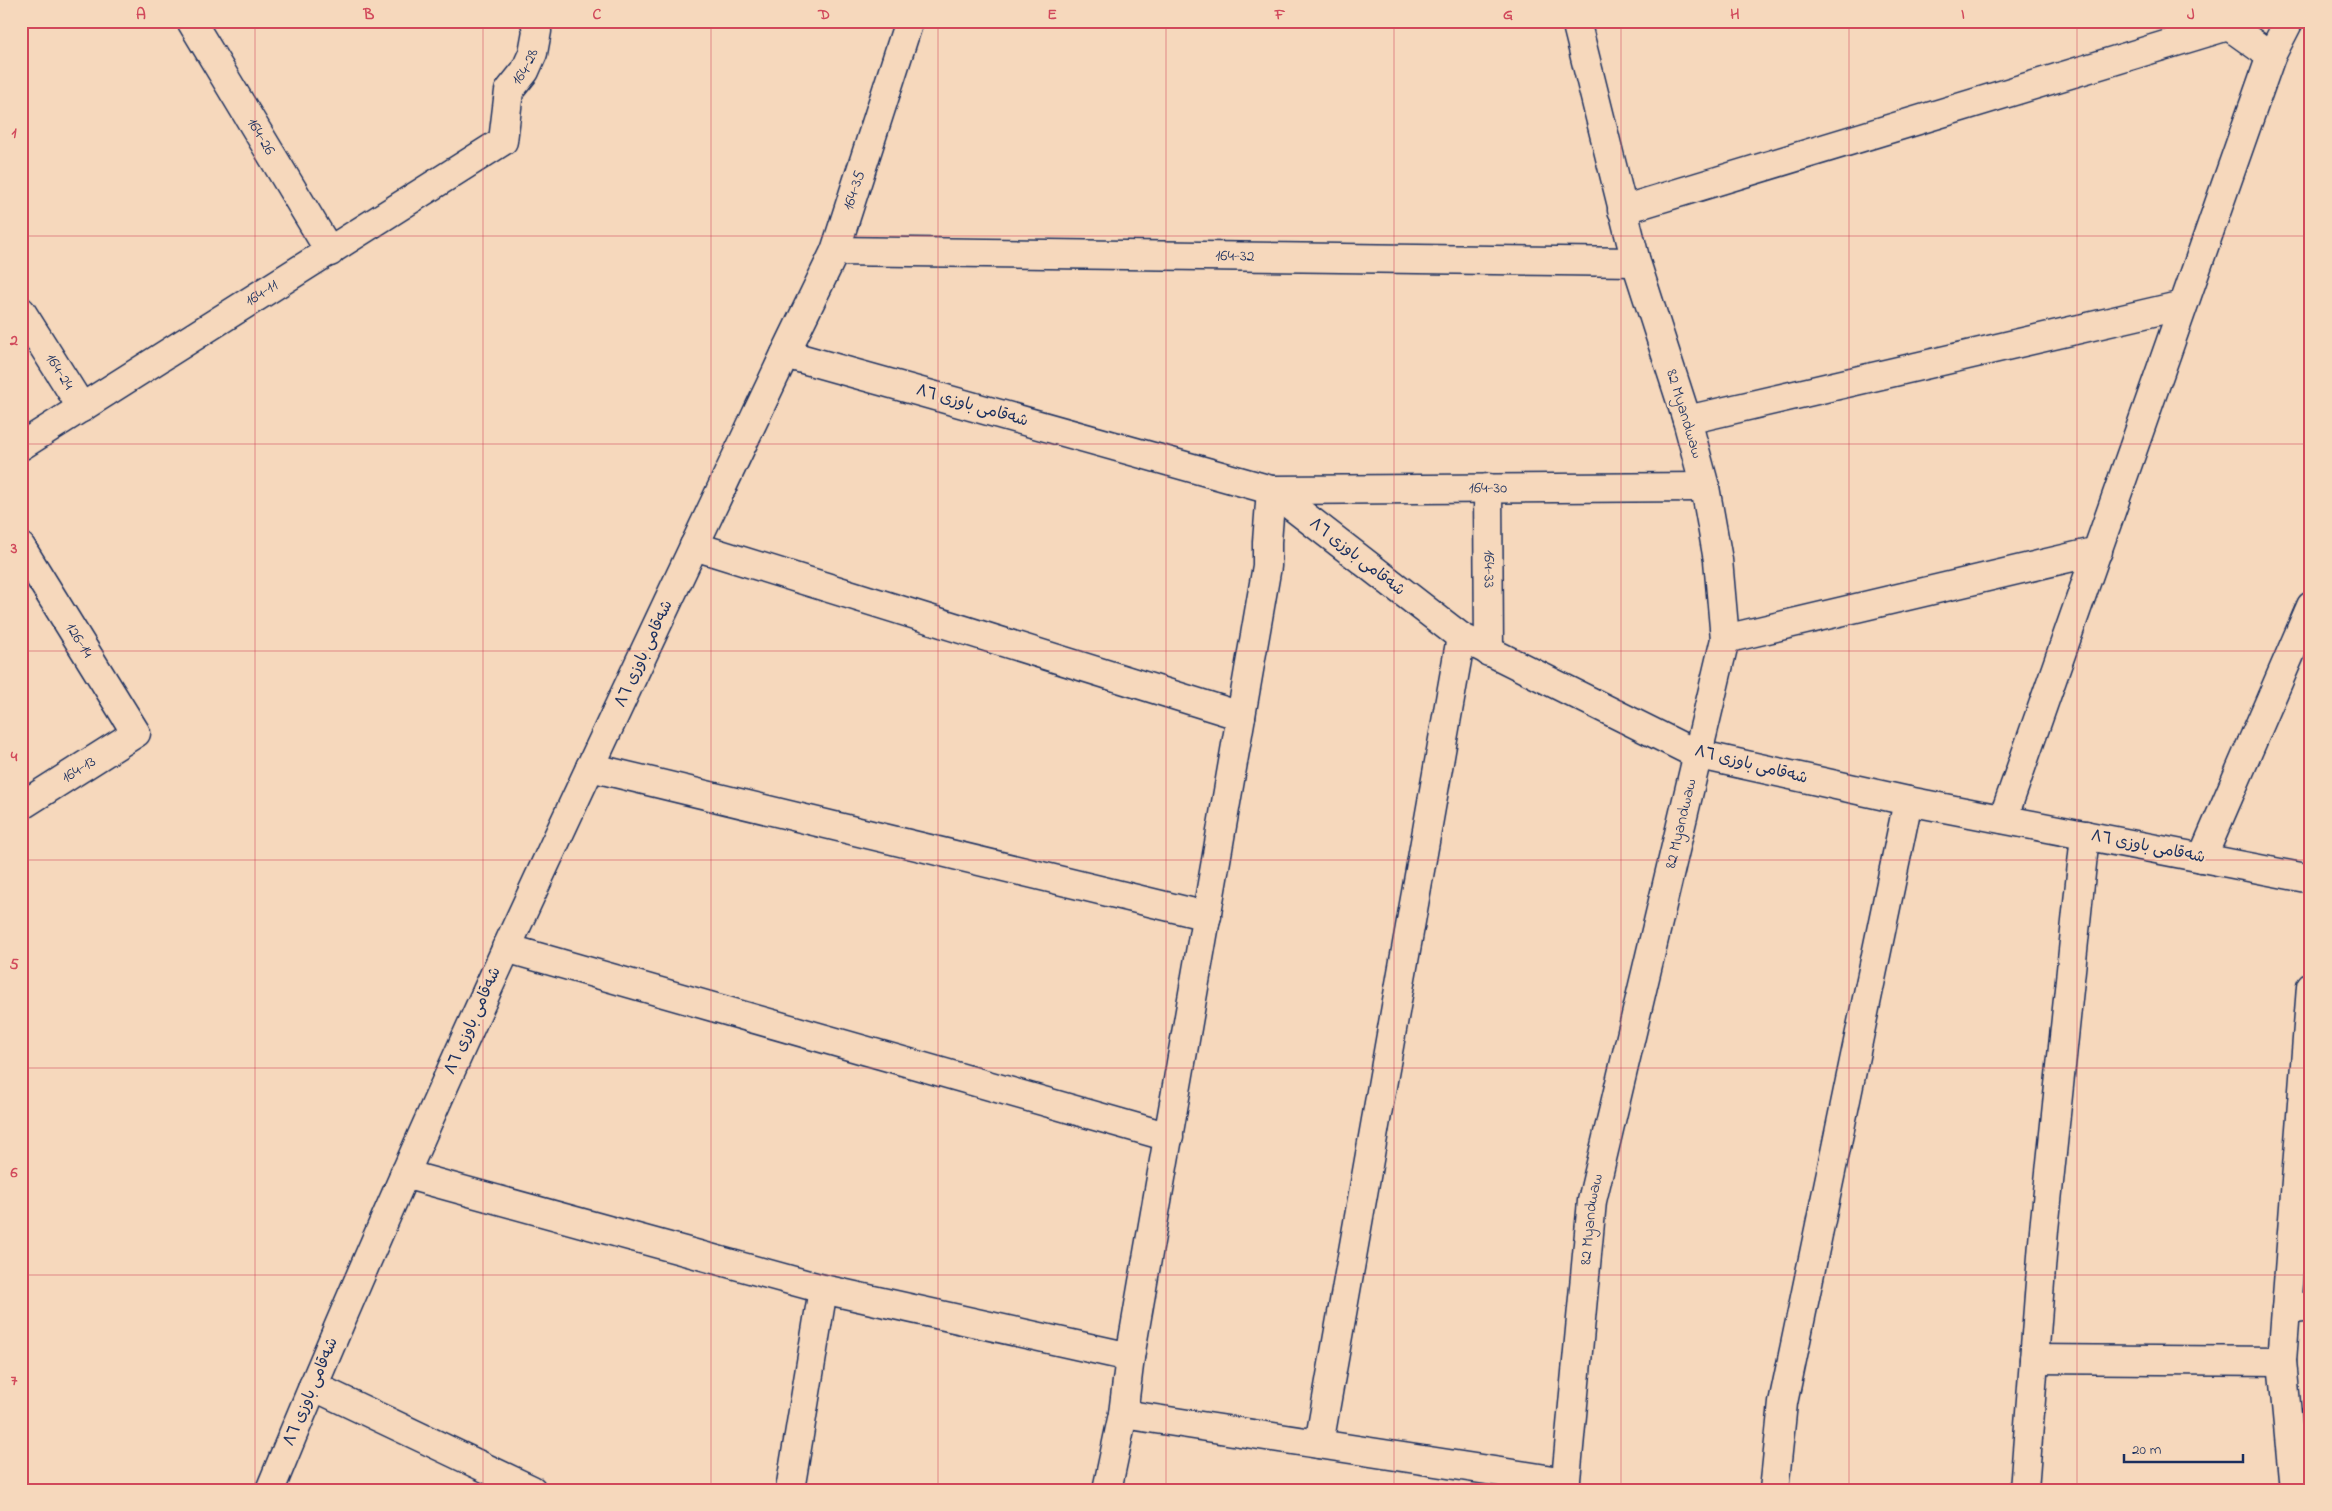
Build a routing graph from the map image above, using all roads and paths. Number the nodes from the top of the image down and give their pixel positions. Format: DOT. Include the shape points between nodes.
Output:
graph roads {
  1 [pos="191,21"];
  2 [pos="535,21"];
  3 [pos="909,21"];
  4 [pos="1576,21"];
  5 [pos="2289,21"];
  6 [pos="2225,23"];
  7 [pos="2271,56"];
  8 [pos="503,141"];
  9 [pos="1622,210"];
  10 [pos="835,250"];
  11 [pos="330,252"];
  12 [pos="1636,262"];
  13 [pos="2183,305"];
  14 [pos="21,311"];
  15 [pos="785,354"];
  16 [pos="82,408"];
  17 [pos="1687,420"];
  18 [pos="21,446"];
  19 [pos="1705,487"];
  20 [pos="1488,488"];
  21 [pos="1272,490"];
  22 [pos="694,546"];
  23 [pos="21,547"];
  24 [pos="2098,551"];
  25 [pos="2311,606"];
  26 [pos="1461,637"];
  27 [pos="1725,639"];
  28 [pos="1489,652"];
  29 [pos="1241,716"];
  30 [pos="136,733"];
  31 [pos="1696,754"];
  32 [pos="590,768"];
  33 [pos="1908,801"];
  34 [pos="21,806"];
  35 [pos="2003,819"];
  36 [pos="2085,835"];
  37 [pos="2202,858"];
  38 [pos="2311,879"];
  39 [pos="1207,916"];
  40 [pos="506,948"];
  41 [pos="2311,986"];
  42 [pos="1169,1137"];
  43 [pos="404,1174"];
  44 [pos="823,1289"];
  45 [pos="2298,1307"];
  46 [pos="1130,1357"];
  47 [pos="2034,1359"];
  48 [pos="2282,1361"];
  49 [pos="312,1386"];
  50 [pos="1123,1414"];
  51 [pos="1319,1444"];
  52 [pos="1565,1486"];
  53 [pos="270,1490"];
  54 [pos="532,1490"];
  55 [pos="790,1490"];
  56 [pos="1107,1490"];
  57 [pos="1774,1490"];
  58 [pos="2024,1490"];
  59 [pos="2294,1490"];
  1 -- 11 [label="street, 164-26"];
  2 -- 8 [label="street, 164-28" via="537,31 533,53 525,71 509,91"];
  3 -- 10 [label="street, 164-35"];
  4 -- 9 [label="street, 82 Myandwaw"];
  5 -- 7 [label="street"];
  6 -- 7 [label="street"];
  6 -- 9 [label="street"];
  7 -- 13 [label="street"];
  8 -- 11 [label="street, 164-11"];
  9 -- 12 [label="street, 82 Myandwaw"];
  10 -- 12 [label="street, 164-32"];
  10 -- 15 [label="street, 164-35"];
  11 -- 16 [label="street, 164-11"];
  12 -- 17 [label="street, 82 Myandwaw"];
  13 -- 17 [label="street"];
  13 -- 24 [label="street"];
  14 -- 16 [label="street, 164-24"];
  15 -- 21 [label="street, شەقامی باوزی ٨٦"];
  15 -- 22 [label="street, شەقامی باوزی ٨٦"];
  16 -- 18 [label="street, 164-11"];
  17 -- 19 [label="street, 82 Myandwaw"];
  19 -- 20 [label="street, 164-30"];
  19 -- 27 [label="street, 82 Myandwaw" via="1718,560"];
  20 -- 21 [label="street, 164-30"];
  20 -- 28 [label="street, 164-33"];
  21 -- 26 [label="street, شەقامی باوزی ٨٦"];
  21 -- 29 [label="street" via="1267,566"];
  22 -- 29 [label="street"];
  22 -- 32 [label="street, شەقامی باوزی ٨٦"];
  23 -- 30 [label="street, 126-14"];
  24 -- 27 [label="street"];
  24 -- 35 [label="street"];
  25 -- 37 [label="street"];
  26 -- 28 [label="street, شەقامی باوزی ٨٦"];
  26 -- 51 [label="street"];
  27 -- 31 [label="street, 82 Myandwaw"];
  28 -- 31 [label="street, شەقامی باوزی ٨٦"];
  29 -- 39 [label="street"];
  30 -- 34 [label="street, 164-13"];
  31 -- 33 [label="street, شەقامی باوزی ٨٦"];
  31 -- 52 [label="street, 82 Myandwaw" via="1592,1200"];
  32 -- 39 [label="street"];
  32 -- 40 [label="street, شەقامی باوزی ٨٦"];
  33 -- 35 [label="street, شەقامی باوزی ٨٦"];
  33 -- 57 [label="street" via="1783,1403"];
  35 -- 36 [label="street, شەقامی باوزی ٨٦"];
  36 -- 37 [label="street, شەقامی باوزی ٨٦"];
  36 -- 47 [label="street" via="2044,1230"];
  37 -- 38 [label="street, شەقامی باوزی ٨٦"];
  39 -- 42 [label="street"];
  40 -- 42 [label="street"];
  40 -- 43 [label="street, شەقامی باوزی ٨٦"];
  41 -- 45 [label="street"];
  42 -- 46 [label="street"];
  43 -- 44 [label="street"];
  43 -- 49 [label="street, شەقامی باوزی ٨٦"];
  44 -- 46 [label="street"];
  44 -- 55 [label="street"];
  45 -- 48 [label="street"];
  46 -- 50 [label="street"];
  47 -- 48 [label="street"];
  47 -- 58 [label="street"];
  48 -- 59 [label="street"];
  49 -- 53 [label="street, شەقامی باوزی ٨٦"];
  49 -- 54 [label="street"];
  50 -- 51 [label="street"];
  50 -- 56 [label="street"];
  51 -- 52 [label="street"];
}
